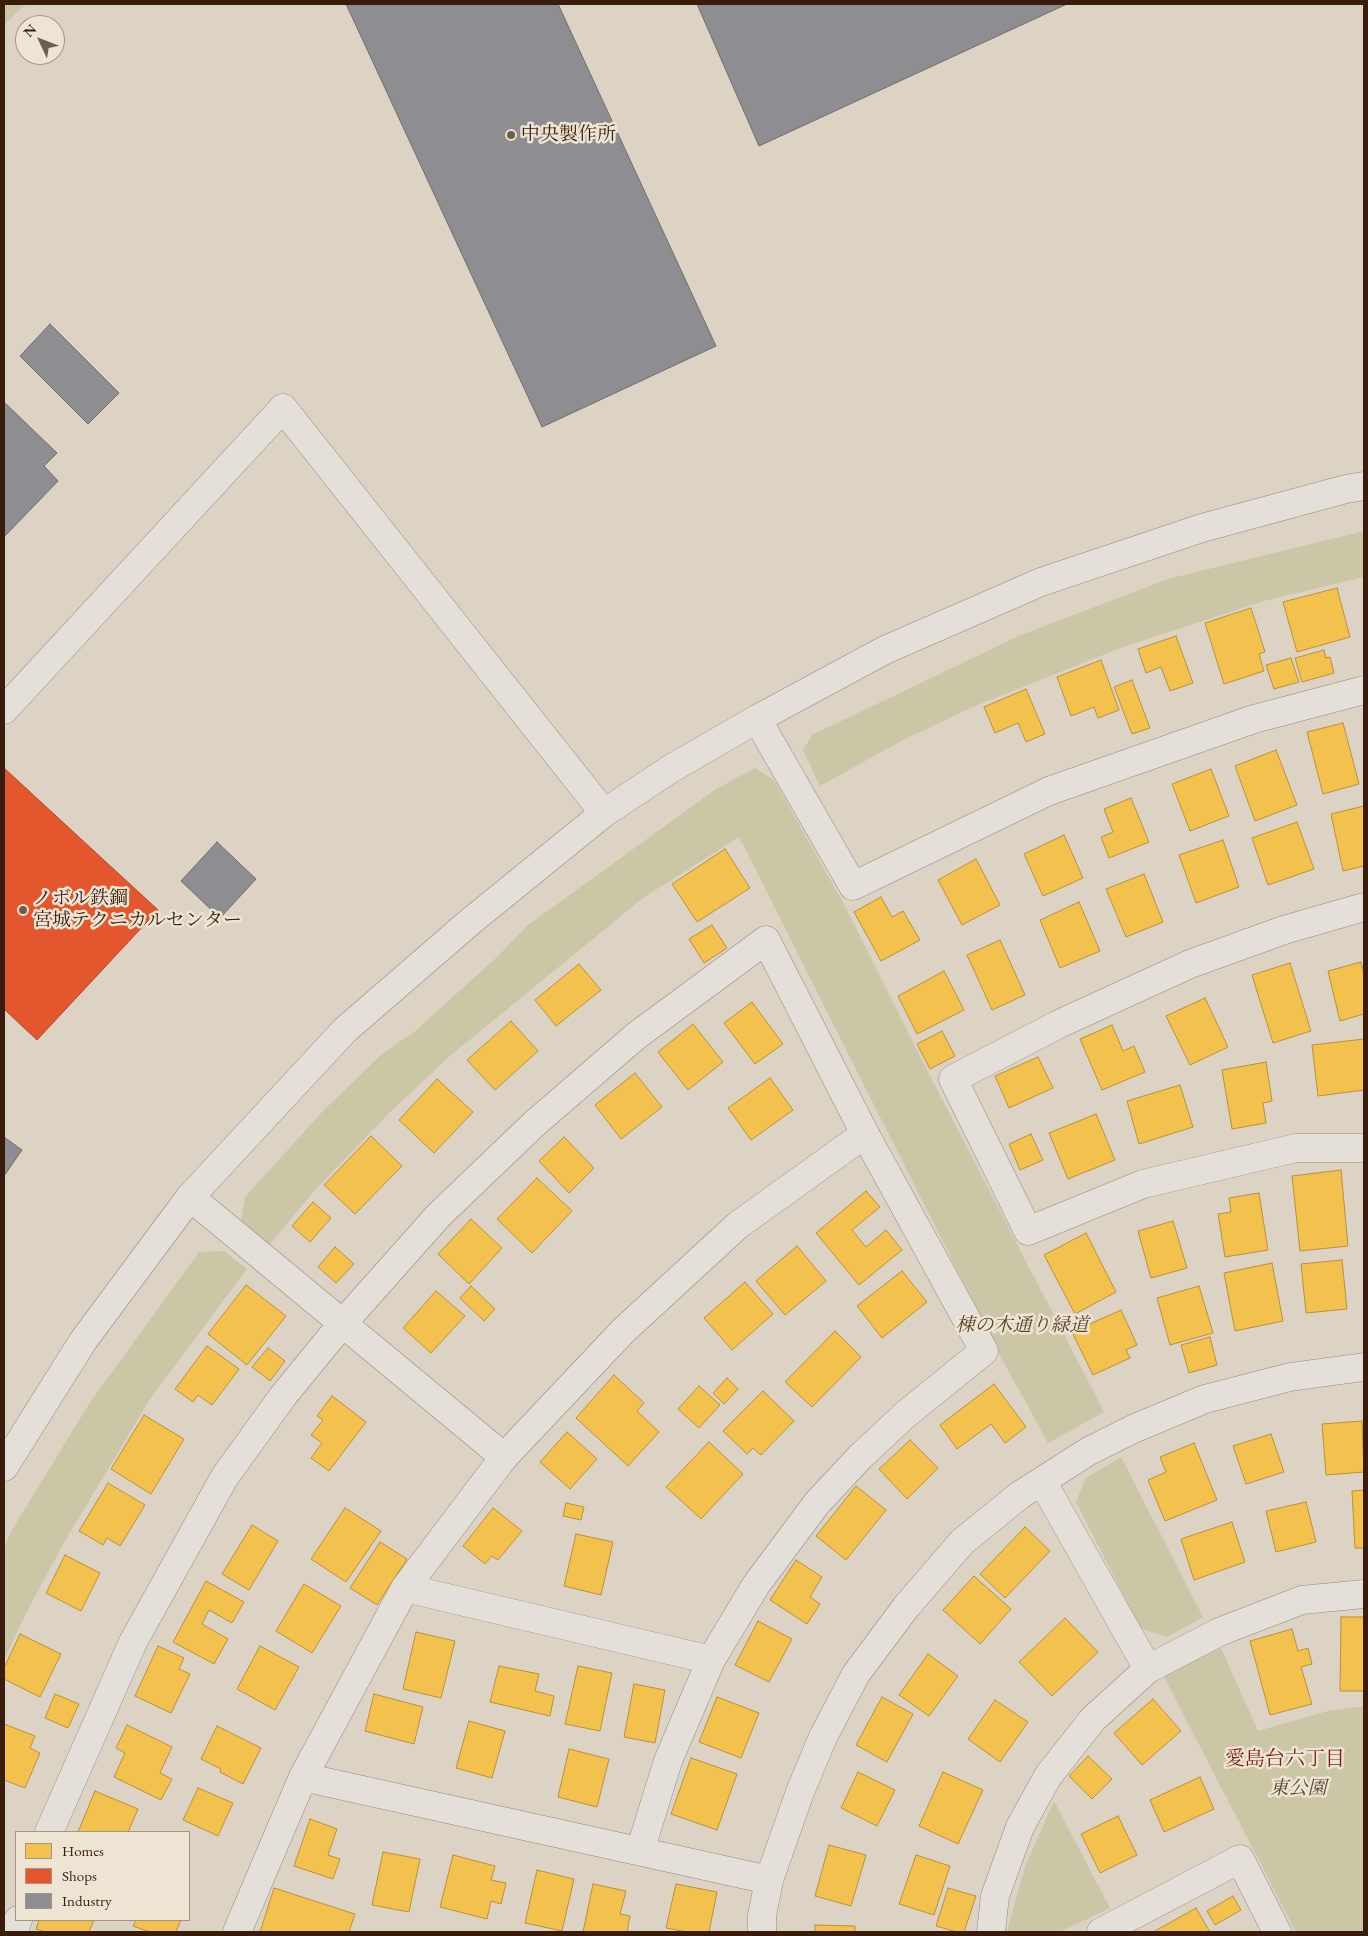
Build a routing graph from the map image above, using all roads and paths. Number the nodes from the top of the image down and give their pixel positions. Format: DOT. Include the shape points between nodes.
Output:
graph roads {
  1 [pos="1364,486"];
  2 [pos="1364,690"];
  3 [pos="4,710"];
  4 [pos="757,719"];
  5 [pos="604,813"];
  6 [pos="1364,907"];
  7 [pos="865,1134"];
  8 [pos="1364,1148"];
  9 [pos="190,1197"];
  10 [pos="342,1324"];
  11 [pos="1364,1367"];
  12 [pos="504,1457"];
  13 [pos="4,1467"];
  14 [pos="1042,1481"];
  15 [pos="405,1588"];
  16 [pos="1364,1594"];
  17 [pos="711,1660"];
  18 [pos="1148,1668"];
  19 [pos="303,1776"];
  20 [pos="48,1831"];
  21 [pos="640,1851"];
  22 [pos="769,1880"];
  23 [pos="237,1932"];
  24 [pos="762,1932"];
  25 [pos="991,1932"];
  26 [pos="1100,1932"];
  27 [pos="1277,1932"];
  1 -- 4 [label="street" via="1202,528 1041,582 885,650"];
  2 -- 4 [label="street" via="1254,719 1049,791 853,886"];
  3 -- 5 [label="street" via="283,408"];
  4 -- 5 [label="street" via="672,768"];
  5 -- 9 [label="street" via="470,921 345,1030"];
  6 -- 8 [label="street" via="1284,930 1190,964 1059,1024 953,1079 1028,1231 1142,1184 1296,1148"];
  7 -- 10 [label="street" via="766,940 636,1036 534,1124 439,1214"];
  7 -- 12 [label="street" via="738,1225 623,1331"];
  7 -- 17 [label="street" via="984,1351 906,1414 817,1503 756,1586"];
  9 -- 10 [label="street"];
  9 -- 13 [label="street" via="83,1340"];
  10 -- 12 [label="street"];
  10 -- 20 [label="street" via="283,1396 224,1478 133,1642"];
  11 -- 14 [label="street" via="1290,1376 1205,1399 1090,1451"];
  12 -- 15 [label="street"];
  14 -- 18 [label="street"];
  14 -- 22 [label="street" via="962,1542 906,1607 856,1674 823,1737"];
  15 -- 17 [label="street"];
  15 -- 19 [label="street"];
  16 -- 18 [label="street" via="1302,1600 1219,1632"];
  17 -- 21 [label="street" via="668,1761"];
  18 -- 25 [label="street" via="1093,1719 1048,1776 1020,1827 995,1896"];
  19 -- 21 [label="street"];
  19 -- 23 [label="street"];
  21 -- 22 [label="street"];
  22 -- 24 [label="street"];
  26 -- 27 [label="street" via="1240,1859"];
}
